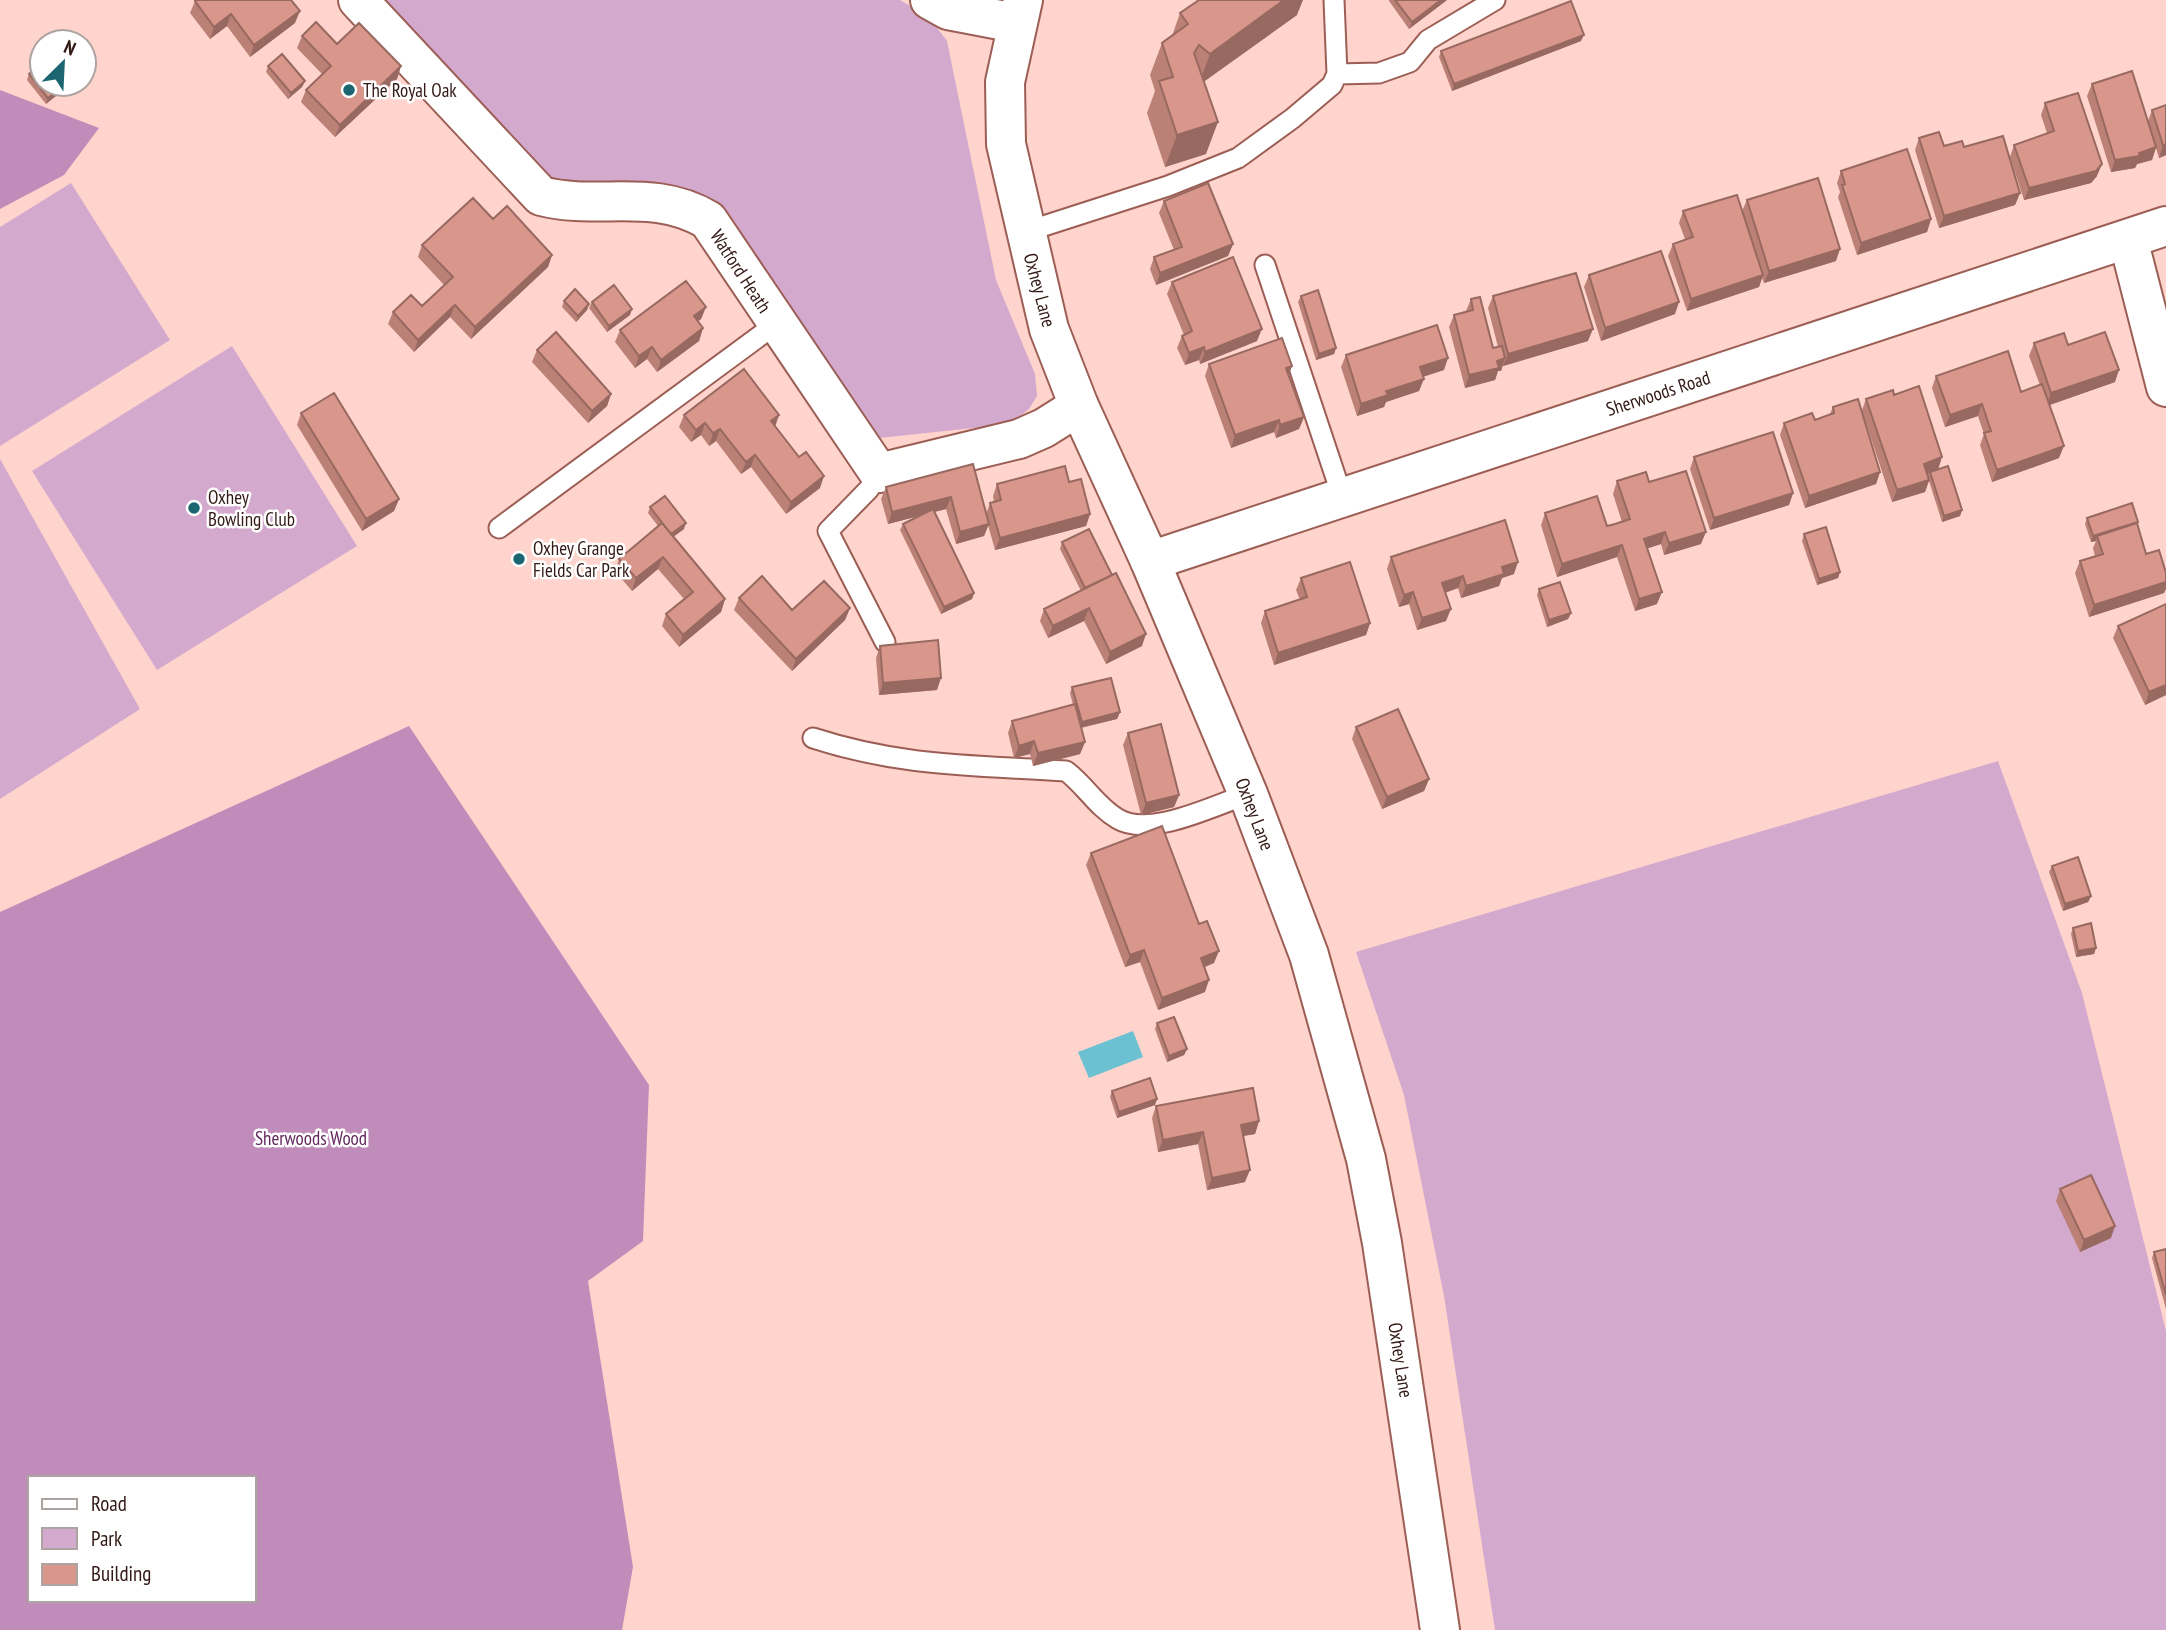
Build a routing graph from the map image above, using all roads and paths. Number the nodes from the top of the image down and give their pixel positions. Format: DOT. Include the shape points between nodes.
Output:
graph roads {
  1 [pos="358,0"];
  2 [pos="930,0"];
  3 [pos="1334,0"];
  4 [pos="1495,0"];
  5 [pos="1019,11"];
  6 [pos="1337,74"];
  7 [pos="2166,226"];
  8 [pos="1025,232"];
  9 [pos="2128,239"];
  10 [pos="1265,265"];
  11 [pos="776,324"];
  12 [pos="2166,387"];
  13 [pos="1079,406"];
  14 [pos="879,473"];
  15 [pos="1342,496"];
  16 [pos="499,528"];
  17 [pos="1150,561"];
  18 [pos="885,642"];
  19 [pos="813,738"];
  20 [pos="1248,794"];
  21 [pos="1440,1630"];
  1 -- 11 [label="street, Watford Heath" via="541,196 569,203 648,201 685,207 708,220"];
  2 -- 5 [label="street" via="948,10"];
  3 -- 6 [label="lane"];
  4 -- 6 [label="lane" via="1427,40 1410,62 1379,73"];
  5 -- 8 [label="street, Oxhey Lane" via="1005,82 1006,144"];
  6 -- 8 [label="lane" via="1320,97 1238,158"];
  7 -- 9 [label="street, Sherwoods Road"];
  8 -- 13 [label="street, Oxhey Lane" via="1049,329"];
  9 -- 12 [label="street"];
  9 -- 15 [label="street, Sherwoods Road"];
  10 -- 15 [label="lane"];
  11 -- 14 [label="street, Watford Heath"];
  11 -- 16 [label="lane"];
  13 -- 14 [label="street" via="1019,439"];
  13 -- 17 [label="street, Oxhey Lane"];
  14 -- 18 [label="lane" via="828,531"];
  15 -- 17 [label="street, Sherwoods Road"];
  17 -- 20 [label="street, Oxhey Lane"];
  19 -- 20 [label="lane" via="861,754 923,764 1066,771 1101,806 1137,826 1161,823"];
  20 -- 21 [label="street, Oxhey Lane" via="1309,955 1366,1159"];
}
